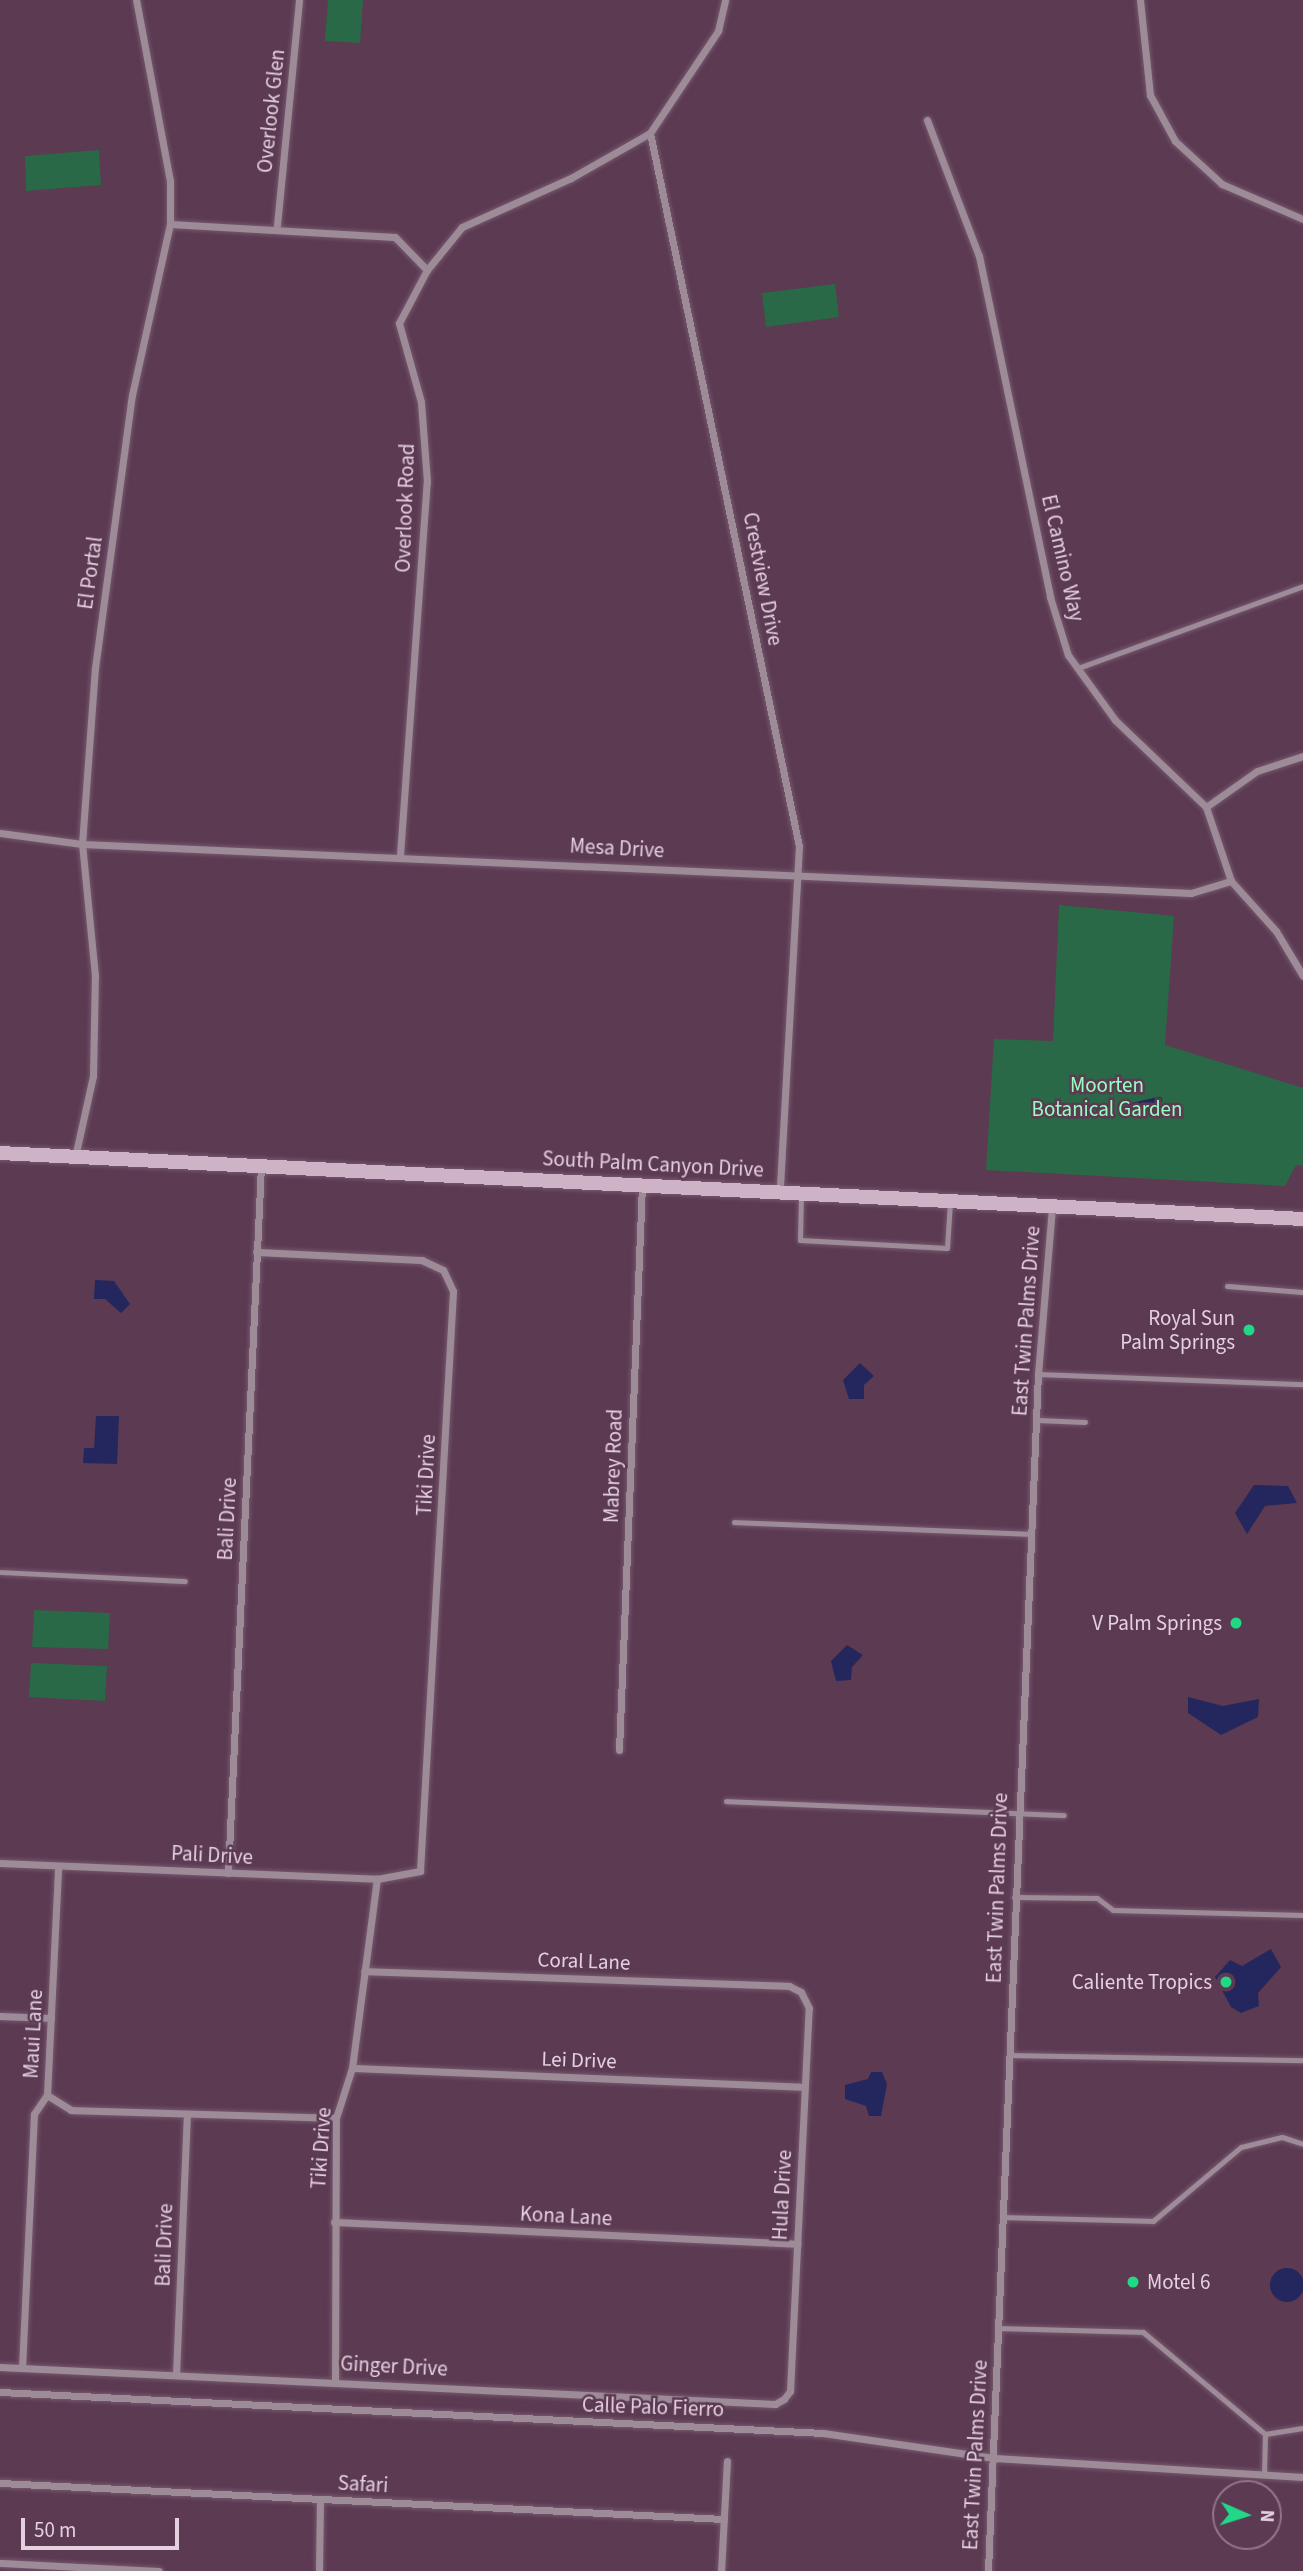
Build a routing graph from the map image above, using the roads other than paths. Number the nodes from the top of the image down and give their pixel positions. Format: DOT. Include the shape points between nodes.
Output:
graph roads {
  1 [pos="136,0"];
  2 [pos="299,0"];
  3 [pos="725,0"];
  4 [pos="1140,0"];
  5 [pos="927,120"];
  6 [pos="649,133"];
  7 [pos="1303,219"];
  8 [pos="170,224"];
  9 [pos="278,225"];
  10 [pos="427,270"];
  11 [pos="1303,586"];
  12 [pos="1078,668"];
  13 [pos="1303,757"];
  14 [pos="1206,807"];
  15 [pos="0,833"];
  16 [pos="82,845"];
  17 [pos="400,855"];
  18 [pos="798,874"];
  19 [pos="1231,881"];
  20 [pos="1303,976"];
  21 [pos="0,1153"];
  22 [pos="75,1157"];
  23 [pos="261,1166"];
  24 [pos="642,1183"];
  25 [pos="780,1191"];
  26 [pos="801,1193"];
  27 [pos="950,1202"];
  28 [pos="1052,1207"];
  29 [pos="1303,1219"];
  30 [pos="256,1252"];
  31 [pos="1227,1286"];
  32 [pos="1303,1292"];
  33 [pos="1038,1374"];
  34 [pos="1303,1384"];
  35 [pos="1037,1420"];
  36 [pos="1085,1422"];
  37 [pos="734,1522"];
  38 [pos="1031,1534"];
  39 [pos="0,1572"];
  40 [pos="185,1581"];
  41 [pos="619,1750"];
  42 [pos="726,1801"];
  43 [pos="1018,1815"];
  44 [pos="1064,1815"];
  45 [pos="0,1863"];
  46 [pos="58,1866"];
  47 [pos="420,1871"];
  48 [pos="228,1873"];
  49 [pos="377,1879"];
  50 [pos="1014,1897"];
  51 [pos="1303,1915"];
  52 [pos="364,1971"];
  53 [pos="801,1992"];
  54 [pos="0,2016"];
  55 [pos="51,2018"];
  56 [pos="1009,2055"];
  57 [pos="1303,2060"];
  58 [pos="352,2068"];
  59 [pos="804,2087"];
  60 [pos="47,2095"];
  61 [pos="187,2116"];
  62 [pos="337,2118"];
  63 [pos="1303,2144"];
  64 [pos="1002,2217"];
  65 [pos="334,2222"];
  66 [pos="797,2244"];
  67 [pos="999,2328"];
  68 [pos="0,2367"];
  69 [pos="22,2368"];
  70 [pos="176,2375"];
  71 [pos="335,2381"];
  72 [pos="0,2392"];
  73 [pos="784,2399"];
  74 [pos="1303,2428"];
  75 [pos="1265,2434"];
  76 [pos="994,2458"];
  77 [pos="727,2461"];
  78 [pos="1264,2474"];
  79 [pos="1303,2477"];
  80 [pos="0,2483"];
  81 [pos="320,2499"];
  82 [pos="724,2519"];
  83 [pos="0,2563"];
  84 [pos="113,2570"];
  85 [pos="159,2571"];
  86 [pos="319,2571"];
  87 [pos="720,2571"];
  88 [pos="988,2571"];
  1 -- 8 [label="street, El Portal" via="170,181"];
  2 -- 9 [label="street, Overlook Glen"];
  3 -- 6 [label="street" via="718,31"];
  4 -- 7 [label="street" via="1150,95 1175,141 1222,184"];
  5 -- 12 [label="street, El Camino Way" via="979,256 1049,597"];
  6 -- 10 [label="street, Overlook Road" via="571,178 462,227"];
  6 -- 18 [label="street, Crestview Drive" via="794,819"];
  8 -- 9 [label="street"];
  8 -- 16 [label="street, El Portal" via="132,395 95,668"];
  9 -- 10 [label="street" via="395,236"];
  10 -- 17 [label="street, Overlook Road" via="399,323 421,402 427,482"];
  11 -- 12 [label="lane"];
  12 -- 14 [label="street, El Camino Way" via="1115,720"];
  13 -- 14 [label="street" via="1257,771"];
  14 -- 19 [label="street, El Camino Way"];
  15 -- 16 [label="street, Mesa Drive"];
  16 -- 17 [label="street, Mesa Drive"];
  16 -- 22 [label="street, El Portal" via="95,976 93,1076"];
  17 -- 18 [label="street, Mesa Drive"];
  18 -- 19 [label="street, Mesa Drive" via="1191,893"];
  18 -- 25 [label="street, Crestview Drive"];
  19 -- 20 [label="street, El Camino Way" via="1276,931"];
  21 -- 22 [label="street, South Palm Canyon Drive"];
  22 -- 23 [label="street, South Palm Canyon Drive"];
  23 -- 24 [label="street, South Palm Canyon Drive"];
  23 -- 30 [label="street, Bali Drive"];
  24 -- 25 [label="street, South Palm Canyon Drive"];
  24 -- 41 [label="street, Mabrey Road"];
  25 -- 26 [label="street, South Palm Canyon Drive"];
  26 -- 27 [label="street, South Palm Canyon Drive"];
  26 -- 27 [label="lane" via="800,1240 947,1248"];
  27 -- 28 [label="street, South Palm Canyon Drive"];
  28 -- 29 [label="street, South Palm Canyon Drive"];
  28 -- 33 [label="street, East Twin Palms Drive"];
  30 -- 47 [label="street, Tiki Drive" via="422,1260 443,1270 453,1291"];
  30 -- 48 [label="street, Bali Drive"];
  31 -- 32 [label="lane"];
  33 -- 34 [label="lane"];
  33 -- 35 [label="street, East Twin Palms Drive"];
  35 -- 36 [label="lane"];
  35 -- 38 [label="street, East Twin Palms Drive"];
  37 -- 38 [label="lane"];
  38 -- 43 [label="street, East Twin Palms Drive"];
  39 -- 40 [label="lane"];
  42 -- 43 [label="lane"];
  43 -- 44 [label="lane"];
  43 -- 50 [label="street, East Twin Palms Drive"];
  45 -- 46 [label="street, Pali Drive"];
  46 -- 48 [label="street, Pali Drive"];
  46 -- 55 [label="street, Maui Lane"];
  47 -- 49 [label="street, Pali Drive"];
  48 -- 49 [label="street, Pali Drive"];
  49 -- 52 [label="street, Tiki Drive"];
  50 -- 51 [label="lane" via="1097,1898 1114,1910"];
  50 -- 56 [label="street, East Twin Palms Drive"];
  52 -- 53 [label="street, Coral Lane" via="789,1986"];
  52 -- 58 [label="street, Tiki Drive"];
  53 -- 59 [label="street, Hula Drive" via="809,2008"];
  54 -- 55 [label="street"];
  55 -- 60 [label="street, Maui Lane"];
  56 -- 57 [label="lane"];
  56 -- 64 [label="street, East Twin Palms Drive"];
  58 -- 59 [label="street, Lei Drive"];
  58 -- 62 [label="street, Tiki Drive"];
  59 -- 66 [label="street, Hula Drive"];
  60 -- 61 [label="street" via="71,2110"];
  60 -- 69 [label="street, Maui Lane" via="34,2115"];
  61 -- 62 [label="street"];
  61 -- 70 [label="street, Bali Drive"];
  62 -- 65 [label="street, Tiki Drive"];
  63 -- 64 [label="lane" via="1282,2137 1241,2147 1153,2221"];
  64 -- 67 [label="street, East Twin Palms Drive"];
  65 -- 66 [label="street, Kona Lane"];
  65 -- 71 [label="street, Tiki Drive"];
  66 -- 73 [label="street, Hula Drive" via="790,2391"];
  67 -- 75 [label="lane" via="1143,2332"];
  67 -- 76 [label="street, East Twin Palms Drive"];
  68 -- 69 [label="street, Ginger Drive"];
  69 -- 70 [label="street, Ginger Drive"];
  70 -- 71 [label="street, Ginger Drive"];
  71 -- 73 [label="street, Ginger Drive" via="775,2404"];
  72 -- 76 [label="street, Calle Palo Fierro" via="823,2433"];
  74 -- 75 [label="lane"];
  75 -- 78 [label="lane"];
  76 -- 78 [label="street, Calle Palo Fierro"];
  76 -- 88 [label="street, East Twin Palms Drive"];
  77 -- 82 [label="street"];
  78 -- 79 [label="street, Calle Palo Fierro"];
  80 -- 81 [label="street, Safari"];
  81 -- 82 [label="street, Safari"];
  81 -- 86 [label="street"];
  82 -- 87 [label="street"];
  83 -- 84 [label="street"];
  84 -- 85 [label="street"];
}
